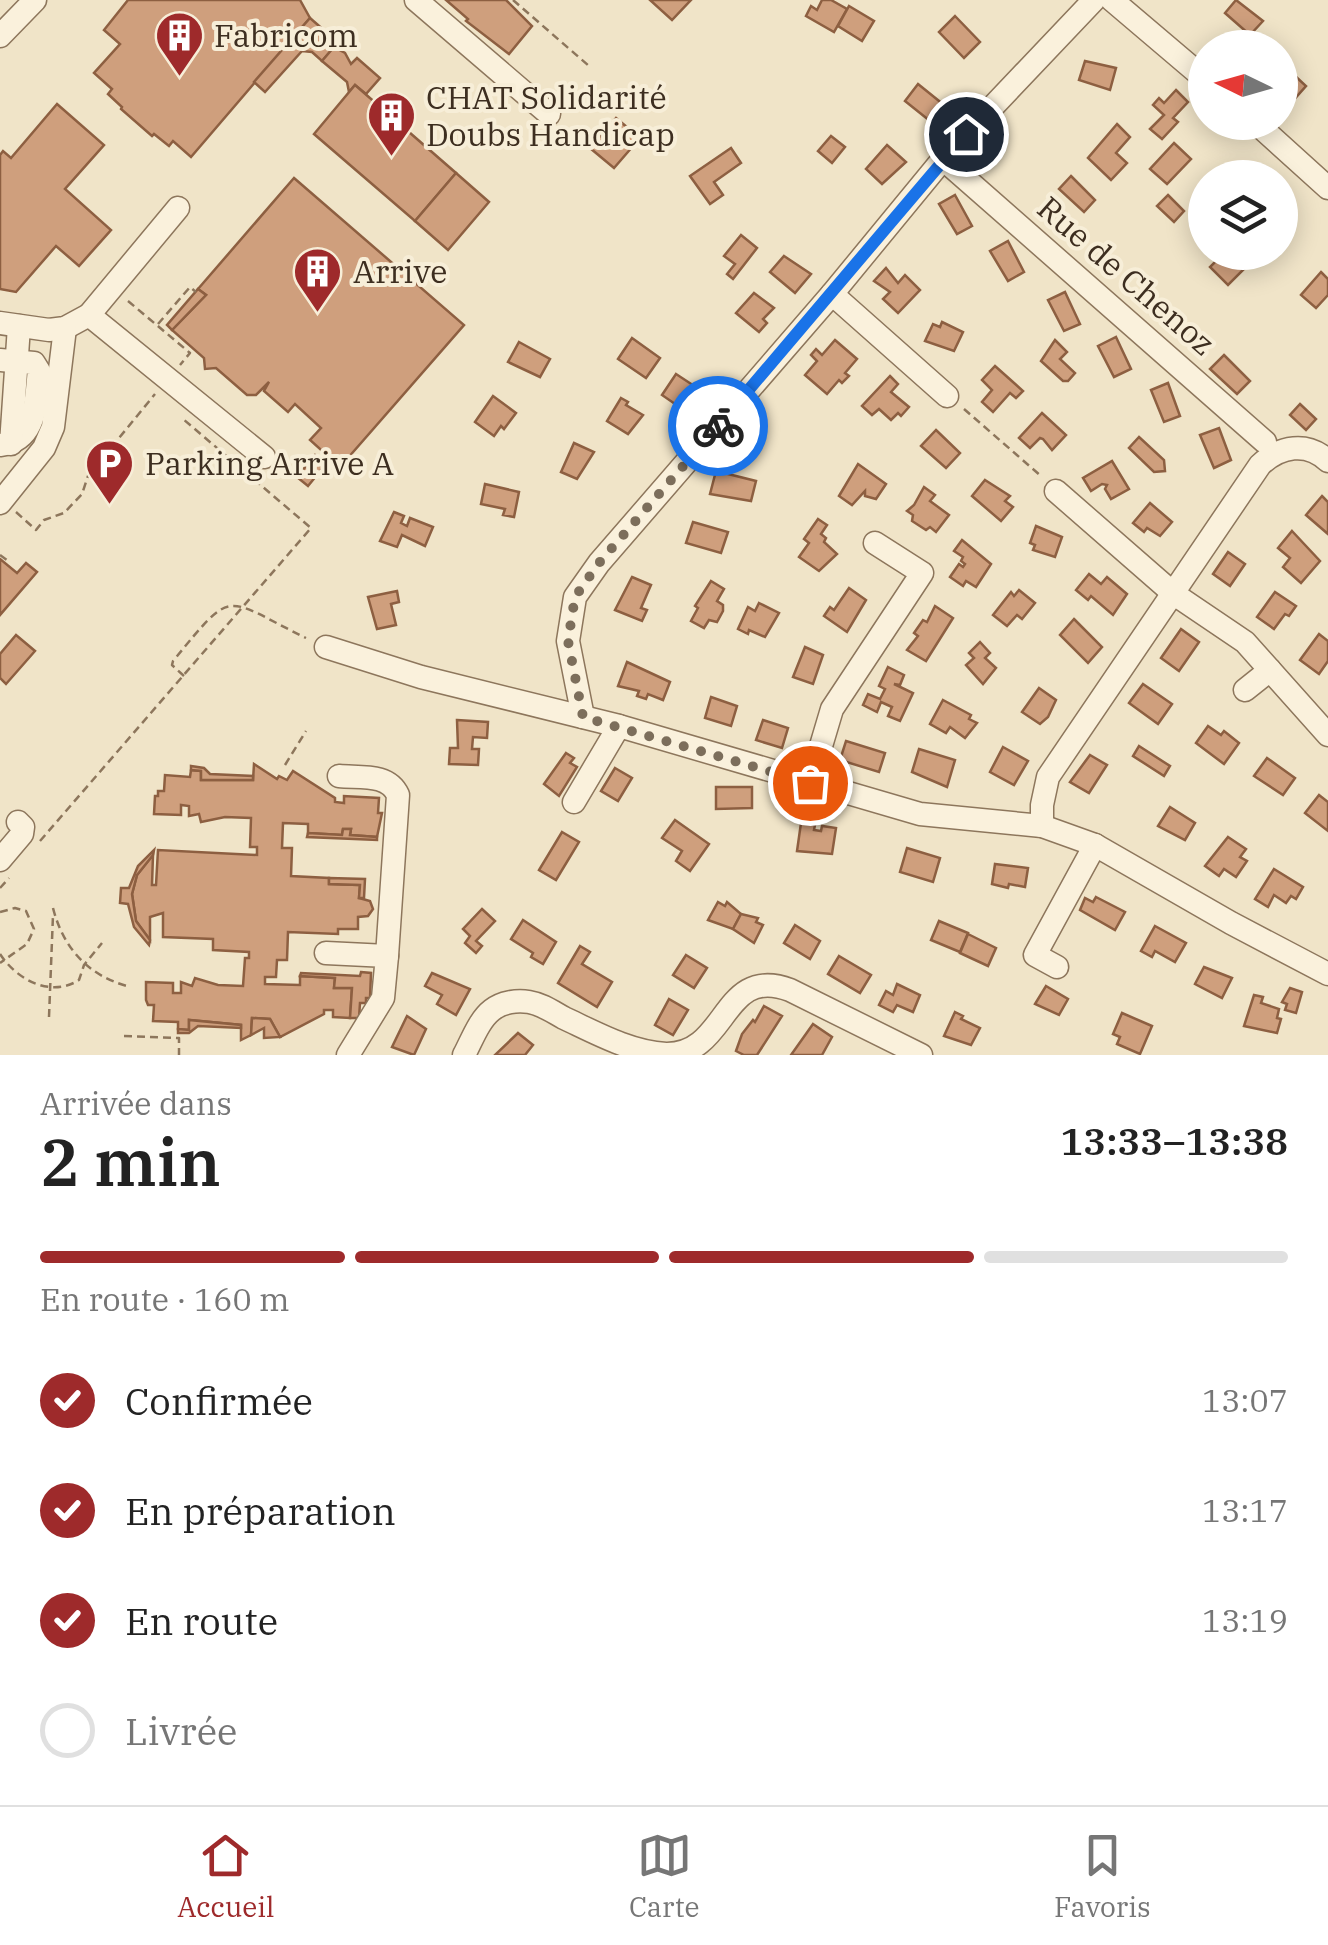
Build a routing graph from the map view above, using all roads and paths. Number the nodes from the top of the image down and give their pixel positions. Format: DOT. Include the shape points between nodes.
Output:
graph roads {
  1 [pos="35,0"];
  2 [pos="416,0"];
  3 [pos="513,0"];
  4 [pos="1094,0"];
  5 [pos="1112,0"];
  6 [pos="0,36"];
  7 [pos="1188,65"];
  8 [pos="589,66"];
  9 [pos="548,114"];
  10 [pos="1275,140"];
  11 [pos="944,159"];
  12 [pos="1328,188"];
  13 [pos="178,208"];
  14 [pos="111,288"];
  15 [pos="196,292"];
  16 [pos="832,294"];
  17 [pos="89,315"];
  18 [pos="10,324"];
  19 [pos="158,326"];
  20 [pos="65,328"];
  21 [pos="9,361"];
  22 [pos="159,390"];
  23 [pos="947,396"];
  24 [pos="177,413"];
  25 [pos="5,444"];
  26 [pos="1269,447"];
  27 [pos="264,457"];
  28 [pos="1328,461"];
  29 [pos="1056,491"];
  30 [pos="1,502"];
  31 [pos="875,543"];
  32 [pos="0,555"];
  33 [pos="4,563"];
  34 [pos="1174,594"];
  35 [pos="243,606"];
  36 [pos="326,648"];
  37 [pos="1270,670"];
  38 [pos="184,676"];
  39 [pos="1246,690"];
  40 [pos="583,717"];
  41 [pos="619,726"];
  42 [pos="306,731"];
  43 [pos="1328,735"];
  44 [pos="285,765"];
  45 [pos="339,776"];
  46 [pos="810,783"];
  47 [pos="574,802"];
  48 [pos="18,822"];
  49 [pos="1042,826"];
  50 [pos="1096,845"];
  51 [pos="37,846"];
  52 [pos="6,867"];
  53 [pos="0,888"];
  54 [pos="0,912"];
  55 [pos="102,942"];
  56 [pos="326,953"];
  57 [pos="0,954"];
  58 [pos="386,956"];
  59 [pos="2,962"];
  60 [pos="84,965"];
  61 [pos="1058,967"];
  62 [pos="1328,974"];
  63 [pos="127,986"];
  64 [pos="51,987"];
  65 [pos="50,1017"];
  66 [pos="124,1036"];
  67 [pos="907,1052"];
  68 [pos="179,1055"];
  69 [pos="348,1055"];
  70 [pos="464,1055"];
  1 -- 6 [label="street"];
  2 -- 9 [label="street"];
  3 -- 8 [label="path"];
  4 -- 11 [label="street"];
  5 -- 7 [label="street"];
  10 -- 12 [label="street"];
  11 -- 16 [label="street"];
  11 -- 26 [label="street, Rue de Chenoz"];
  13 -- 14 [label="street"];
  14 -- 17 [label="street"];
  14 -- 19 [label="path"];
  15 -- 19 [label="path" via="190,288"];
  16 -- 23 [label="street"];
  16 -- 40 [label="street" via="575,597 568,641"];
  17 -- 20 [label="street"];
  17 -- 22 [label="street"];
  18 -- 20 [label="street"];
  18 -- 21 [label="street"];
  19 -- 22 [label="path" via="190,352"];
  20 -- 30 [label="street" via="54,427"];
  21 -- 25 [label="street" via="34,363 39,372 32,426"];
  22 -- 27 [label="street"];
  22 -- 30 [label="path" via="64,513 36,530"];
  23 -- 29 [label="path"];
  24 -- 35 [label="path" via="311,528"];
  26 -- 28 [label="street" via="1299,448"];
  26 -- 34 [label="street"];
  29 -- 34 [label="street"];
  31 -- 46 [label="street" via="922,573 832,708"];
  32 -- 33 [label="path"];
  34 -- 37 [label="street" via="1244,642"];
  34 -- 49 [label="street" via="1048,777"];
  35 -- 36 [label="path"];
  35 -- 38 [label="path"];
  35 -- 38 [label="path" via="215,610 173,661"];
  36 -- 40 [label="street"];
  37 -- 39 [label="street"];
  37 -- 43 [label="street"];
  38 -- 51 [label="path"];
  40 -- 41 [label="street"];
  41 -- 46 [label="street"];
  41 -- 47 [label="street"];
  42 -- 44 [label="path"];
  45 -- 58 [label="street" via="386,780 398,795"];
  46 -- 49 [label="street" via="920,814"];
  48 -- 52 [label="street" via="22,834"];
  49 -- 50 [label="street"];
  50 -- 61 [label="street" via="1036,955"];
  50 -- 62 [label="street"];
  52 -- 53 [label="path"];
  54 -- 59 [label="path" via="26,911 34,928 27,944"];
  55 -- 60 [label="path"];
  56 -- 58 [label="street"];
  57 -- 59 [label="path"];
  58 -- 69 [label="street" via="384,998"];
  59 -- 64 [label="path"];
  60 -- 63 [label="path"];
  60 -- 64 [label="path" via="79,980"];
  60 -- 64 [label="path" via="58,930 53,908"];
  64 -- 65 [label="path"];
  66 -- 68 [label="path" via="180,1038"];
  67 -- 70 [label="street" via="770,985 744,991 712,1034 689,1051 666,1054 614,1041 518,1001 491,1010"];
}
